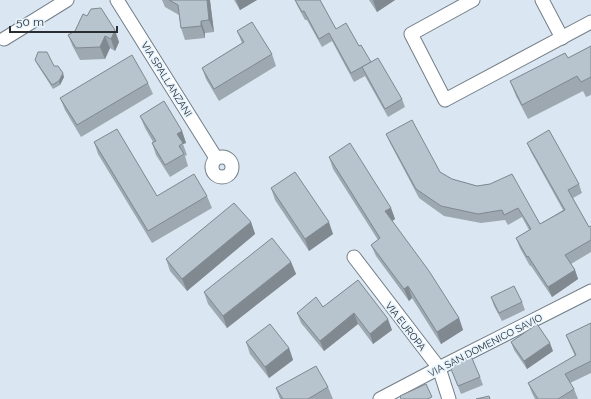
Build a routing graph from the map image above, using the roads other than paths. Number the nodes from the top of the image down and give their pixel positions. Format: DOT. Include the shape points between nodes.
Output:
graph roads {
  1 [pos="67,0"];
  2 [pos="117,0"];
  3 [pos="473,0"];
  4 [pos="542,0"];
  5 [pos="591,22"];
  6 [pos="562,38"];
  7 [pos="4,39"];
  8 [pos="216,158"];
  9 [pos="354,257"];
  10 [pos="591,291"];
  11 [pos="439,368"];
  12 [pos="380,399"];
  13 [pos="449,399"];
  1 -- 7 [label="street"];
  2 -- 8 [label="street, VIA SPALLANZANI"];
  3 -- 6 [label="street" via="411,34 445,100"];
  4 -- 6 [label="street"];
  5 -- 6 [label="street"];
  9 -- 11 [label="street, VIA EUROPA"];
  10 -- 11 [label="street, VIA SAN DOMENICO SAVIO"];
  11 -- 12 [label="street, VIA SAN DOMENICO SAVIO"];
  11 -- 13 [label="street, VIA EUROPA"];
}
